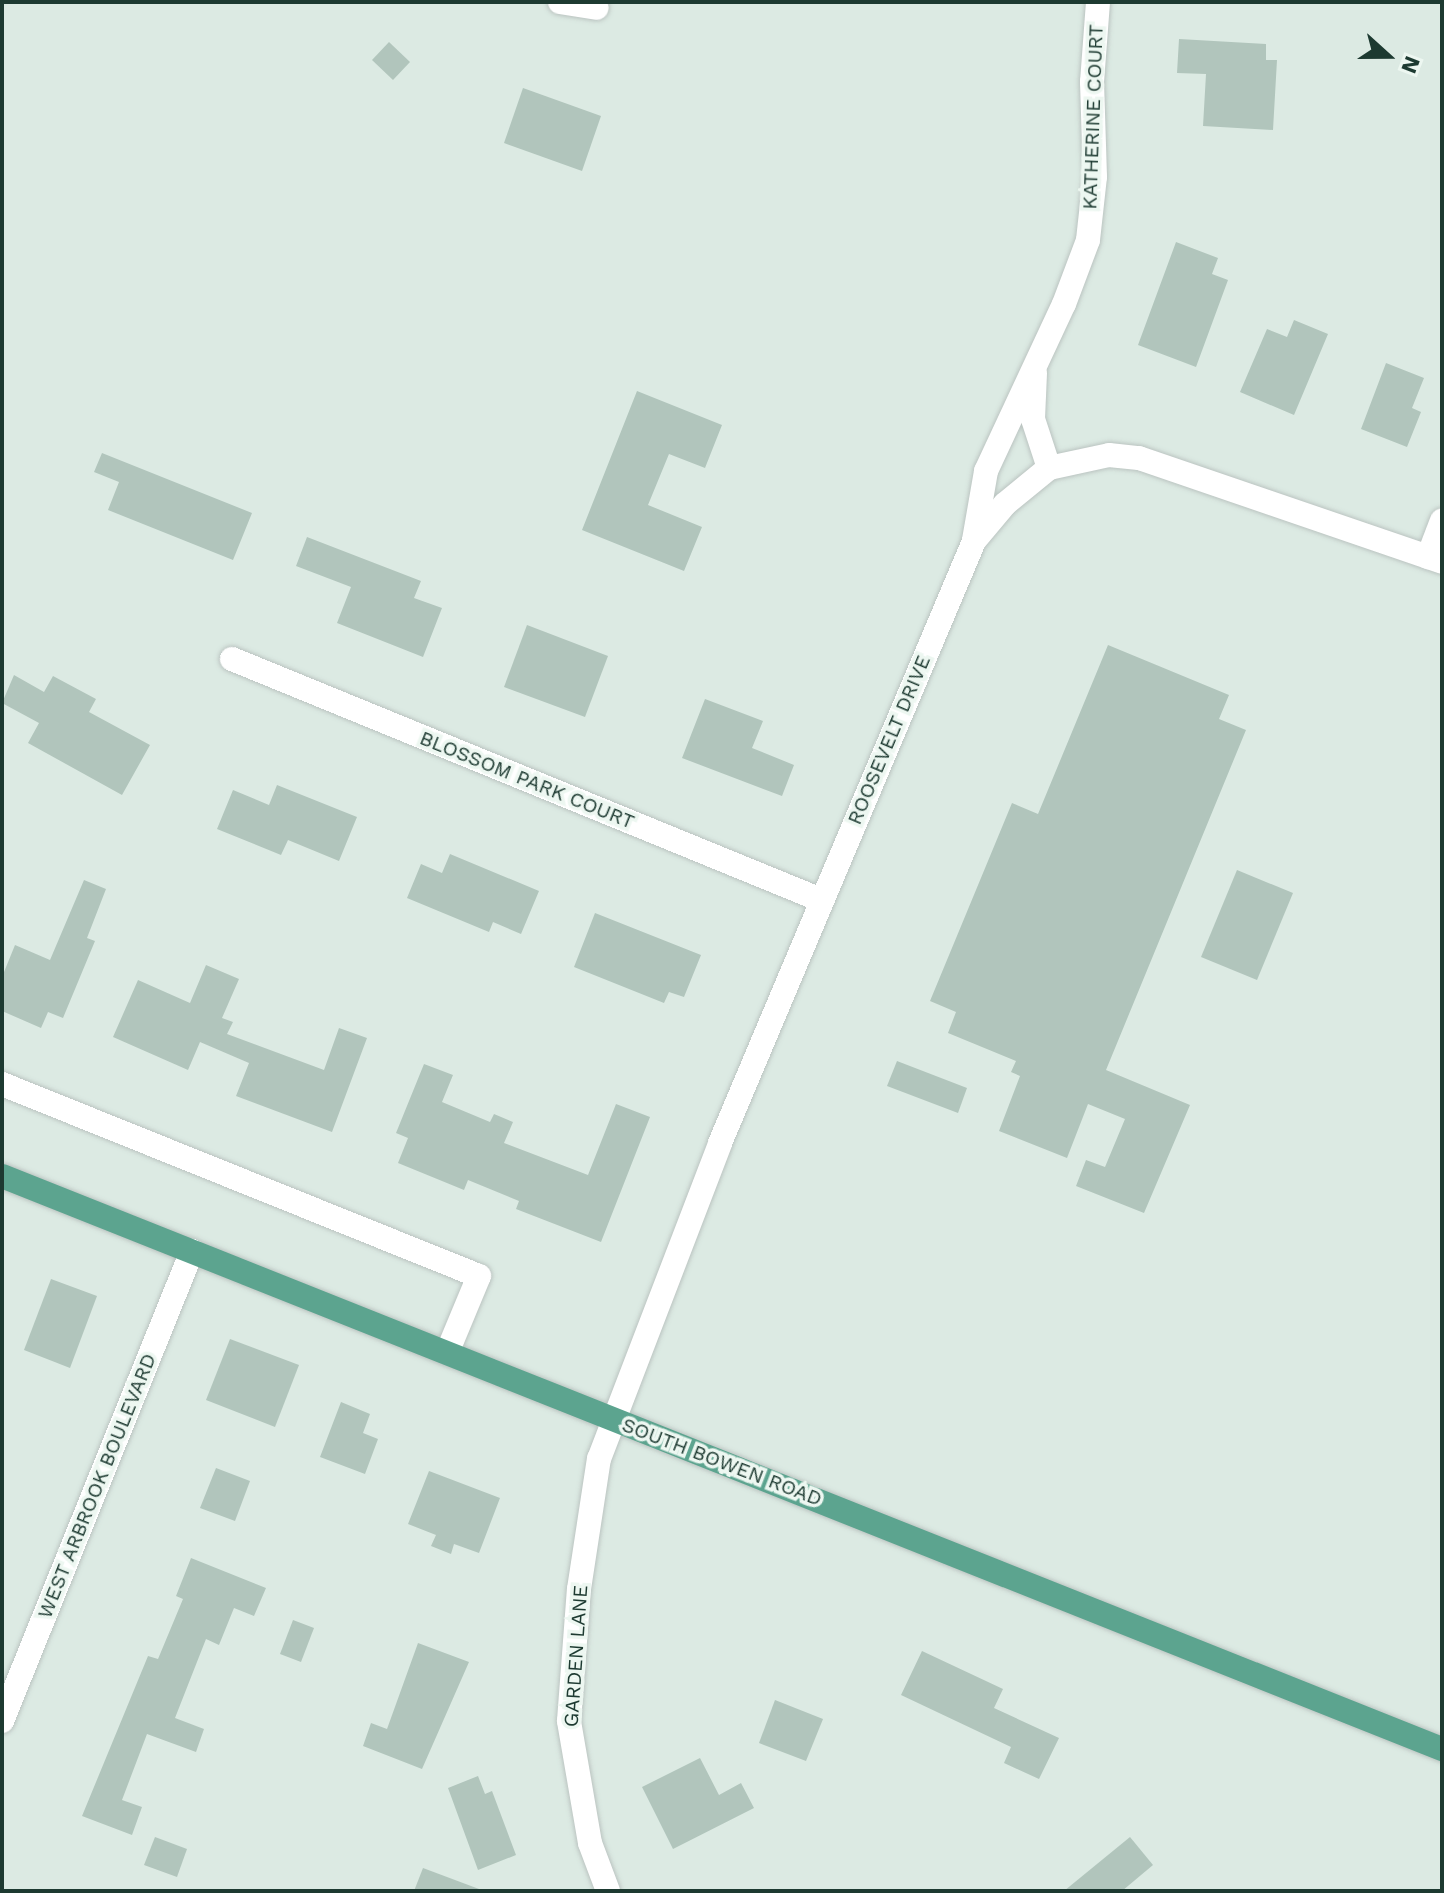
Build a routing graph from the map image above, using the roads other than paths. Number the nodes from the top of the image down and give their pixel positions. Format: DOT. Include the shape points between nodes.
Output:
graph roads {
  1 [pos="560,2"];
  2 [pos="1098,2"];
  3 [pos="597,8"];
  4 [pos="1036,366"];
  5 [pos="1049,468"];
  6 [pos="1442,521"];
  7 [pos="974,541"];
  8 [pos="1435,560"];
  9 [pos="232,659"];
  10 [pos="821,900"];
  11 [pos="2,1084"];
  12 [pos="2,1176"];
  13 [pos="192,1251"];
  14 [pos="447,1353"];
  15 [pos="611,1419"];
  16 [pos="2,1721"];
  17 [pos="1442,1749"];
  18 [pos="608,1891"];
  1 -- 3 [label="street"];
  2 -- 4 [label="street, KATHERINE COURT" via="1092,82 1095,177 1088,240"];
  4 -- 5 [label="street, KATHERINE COURT" via="1033,419"];
  4 -- 7 [label="street, KATHERINE COURT" via="1008,414 986,471"];
  5 -- 7 [label="street, ROOSEVELT DRIVE" via="1005,504"];
  5 -- 8 [label="street, ROOSEVELT DRIVE" via="1109,455 1139,458"];
  6 -- 8 [label="street"];
  7 -- 10 [label="street, ROOSEVELT DRIVE"];
  9 -- 10 [label="street, BLOSSOM PARK COURT"];
  10 -- 15 [label="street, ROOSEVELT DRIVE"];
  11 -- 14 [label="street" via="479,1276"];
  12 -- 13 [label="main road, SOUTH BOWEN ROAD"];
  13 -- 14 [label="main road, SOUTH BOWEN ROAD"];
  13 -- 16 [label="street, WEST ARBROOK BOULEVARD"];
  14 -- 15 [label="main road, SOUTH BOWEN ROAD"];
  15 -- 17 [label="main road, SOUTH BOWEN ROAD"];
  15 -- 18 [label="street, GARDEN LANE" via="588,1526 569,1721 590,1843"];
}
